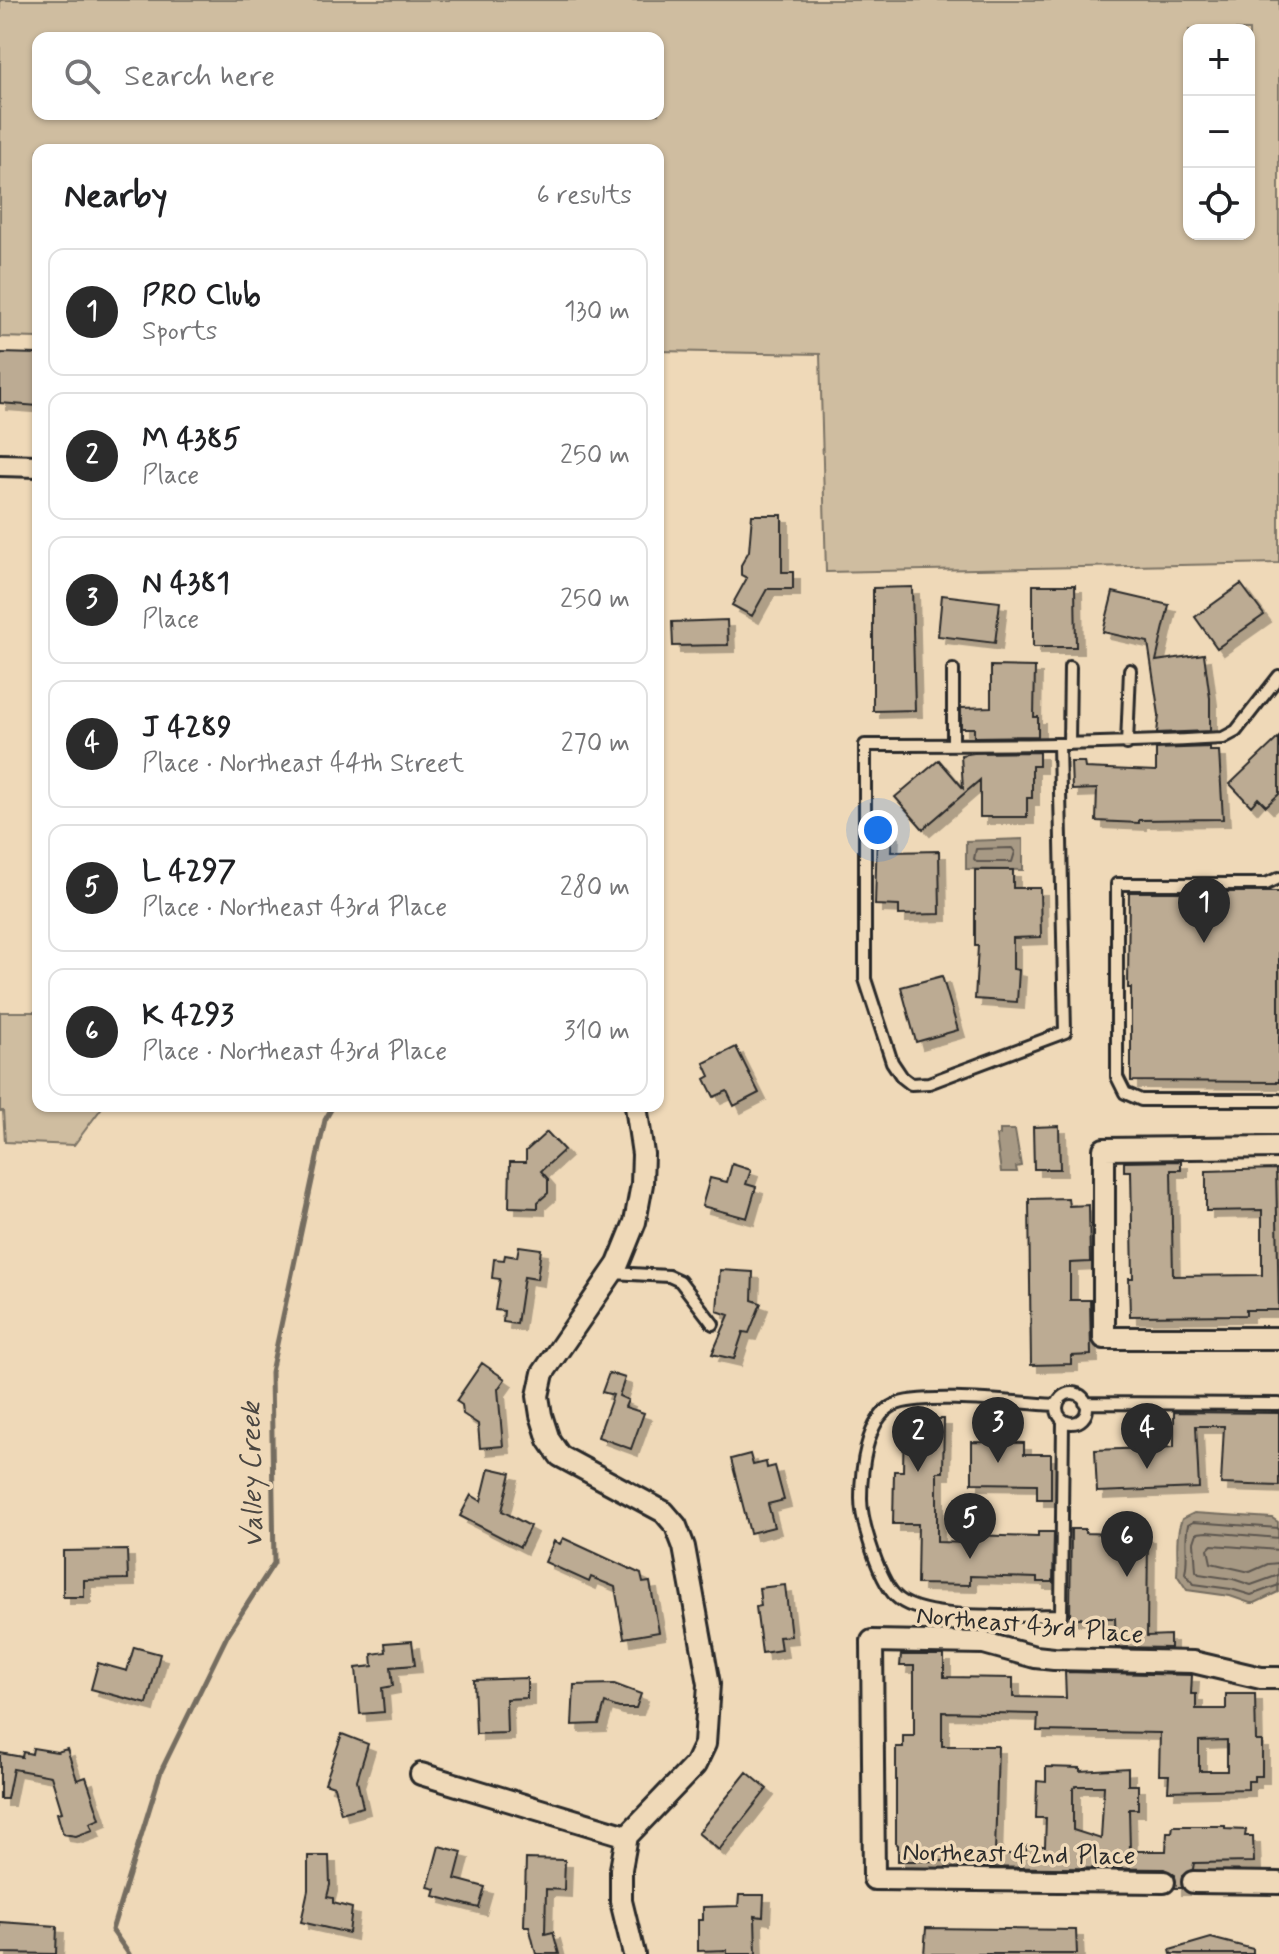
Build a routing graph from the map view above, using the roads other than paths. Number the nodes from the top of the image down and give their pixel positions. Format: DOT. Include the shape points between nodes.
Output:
graph roads {
  1 [pos="0,465"];
  2 [pos="32,466"];
  3 [pos="1070,667"];
  4 [pos="953,670"];
  5 [pos="1130,670"];
  6 [pos="1279,676"];
  7 [pos="1064,744"];
  8 [pos="1127,744"];
  9 [pos="953,745"];
  10 [pos="1279,878"];
  11 [pos="1279,1100"];
  12 [pos="637,1112"];
  13 [pos="1279,1147"];
  14 [pos="612,1273"];
  15 [pos="713,1324"];
  16 [pos="1279,1338"];
  17 [pos="1085,1403"];
  18 [pos="1279,1404"];
  19 [pos="1057,1405"];
  20 [pos="1063,1420"];
  21 [pos="1279,1678"];
  22 [pos="421,1774"];
  23 [pos="627,1836"];
  24 [pos="874,1879"];
  25 [pos="1164,1882"];
  26 [pos="1193,1882"];
  27 [pos="1279,1883"];
  28 [pos="634,1954"];
  1 -- 2 [label="street"];
  3 -- 7 [label="lane"];
  4 -- 9 [label="lane"];
  5 -- 8 [label="lane"];
  6 -- 8 [label="lane" via="1236,731 1223,738"];
  7 -- 8 [label="lane"];
  7 -- 9 [label="lane"];
  7 -- 9 [label="lane" via="1065,1032 929,1083 911,1084 892,1062 865,979 865,745"];
  10 -- 11 [label="lane" via="1266,884 1117,884 1117,1077 1125,1093 1141,1100"];
  12 -- 14 [label="street" via="642,1184 635,1222"];
  13 -- 16 [label="street" via="1104,1149 1104,1338"];
  14 -- 15 [label="lane" via="680,1281"];
  14 -- 23 [label="street" via="543,1373 541,1415 560,1456 664,1512 676,1526 709,1684 705,1744 695,1765"];
  17 -- 18 [label="lane"];
  17 -- 19 [label="lane" via="1071,1393"];
  17 -- 20 [label="lane" via="1083,1418"];
  19 -- 20 [label="lane"];
  19 -- 20 [label="lane" via="918,1399 881,1413 869,1442 861,1501 869,1545 897,1599 940,1613 1061,1615"];
  21 -- 24 [label="street, Northeast 43rd Place" via="1193,1662 1035,1657 984,1643 872,1641"];
  22 -- 23 [label="street"];
  23 -- 28 [label="street" via="621,1901"];
  24 -- 25 [label="street, Northeast 42nd Place"];
  26 -- 27 [label="street"];
}
